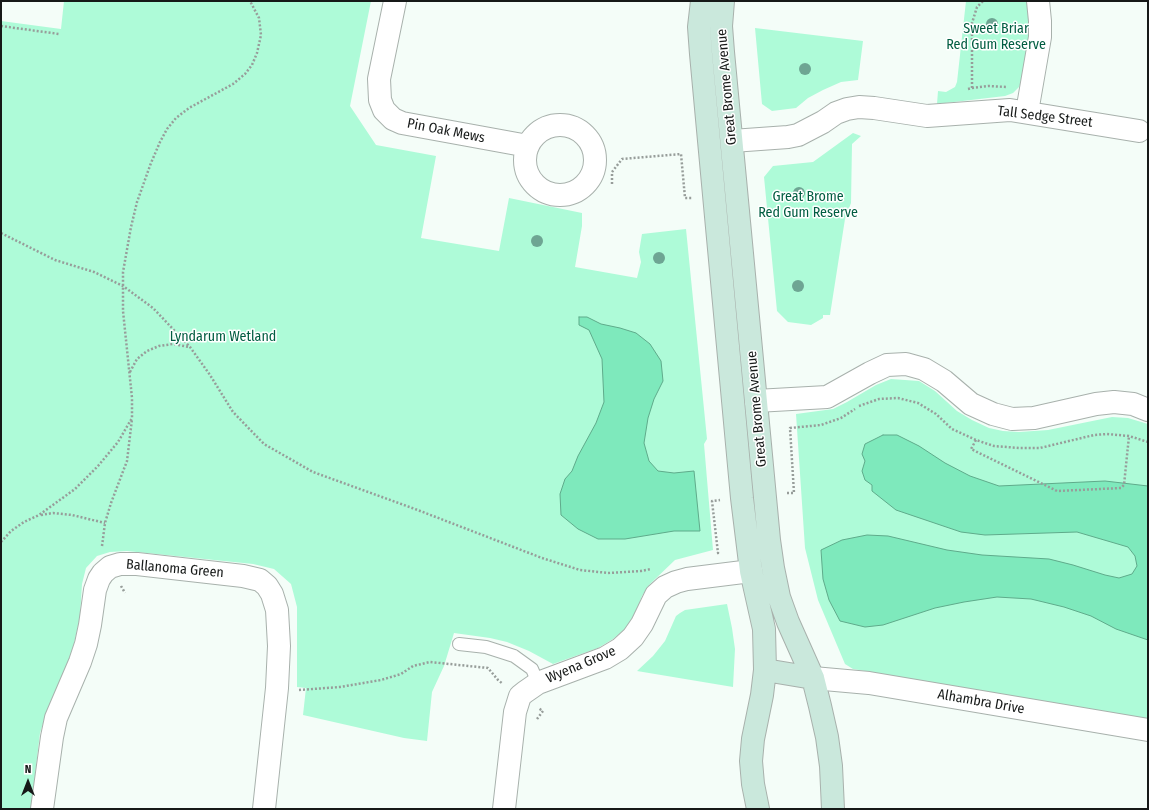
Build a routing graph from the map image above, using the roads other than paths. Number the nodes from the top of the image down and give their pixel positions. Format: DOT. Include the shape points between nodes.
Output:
graph roads {
  1 [pos="395,1"];
  2 [pos="702,1"];
  3 [pos="723,1"];
  4 [pos="1038,1"];
  5 [pos="1027,112"];
  6 [pos="1144,129"];
  7 [pos="732,141"];
  8 [pos="709,143"];
  9 [pos="528,146"];
  10 [pos="756,401"];
  11 [pos="734,403"];
  12 [pos="1148,410"];
  13 [pos="773,568"];
  14 [pos="751,571"];
  15 [pos="459,644"];
  16 [pos="765,670"];
  17 [pos="813,678"];
  18 [pos="538,683"];
  19 [pos="1148,730"];
  20 [pos="42,809"];
  21 [pos="264,809"];
  22 [pos="504,809"];
  23 [pos="758,809"];
  24 [pos="832,809"];
  1 -- 9 [label="street, Pin Oak Mews" via="379,79 380,100 384,110 393,119 402,123"];
  2 -- 8 [label="street, Great Brome Avenue" via="700,34"];
  3 -- 7 [label="street, Great Brome Avenue" via="721,26"];
  4 -- 5 [label="street" via="1040,36"];
  5 -- 6 [label="street, Tall Sedge Street"];
  5 -- 7 [label="street, Tall Sedge Street" via="1000,110 927,116 859,107 836,113 798,135"];
  7 -- 8 [label="street"];
  7 -- 10 [label="street, Great Brome Avenue"];
  8 -- 11 [label="street, Great Brome Avenue"];
  10 -- 11 [label="street"];
  10 -- 12 [label="street" via="827,397 887,365 906,364 924,369 971,404 992,414 1012,419 1034,418 1114,402 1133,404"];
  10 -- 13 [label="street, Great Brome Avenue"];
  11 -- 14 [label="street, Great Brome Avenue"];
  13 -- 14 [label="street"];
  13 -- 17 [label="street, Great Brome Avenue" via="788,622"];
  14 -- 16 [label="street, Great Brome Avenue" via="764,629"];
  14 -- 18 [label="street, Wyena Grove" via="687,579 665,587 656,595 633,637 620,649 605,658"];
  15 -- 18 [label="lane" via="486,647 514,656 532,669"];
  16 -- 17 [label="street"];
  16 -- 23 [label="street, Great Brome Avenue" via="751,761"];
  17 -- 19 [label="street, Alhambra Drive" via="869,683"];
  17 -- 24 [label="street, Great Brome Avenue" via="827,737"];
  18 -- 22 [label="street, Wyena Grove" via="520,696 515,712"];
  20 -- 21 [label="street, Ballanoma Green" via="56,718 84,650 99,579 110,567 137,564 243,576 260,580 272,594 277,610 279,646"];
}
